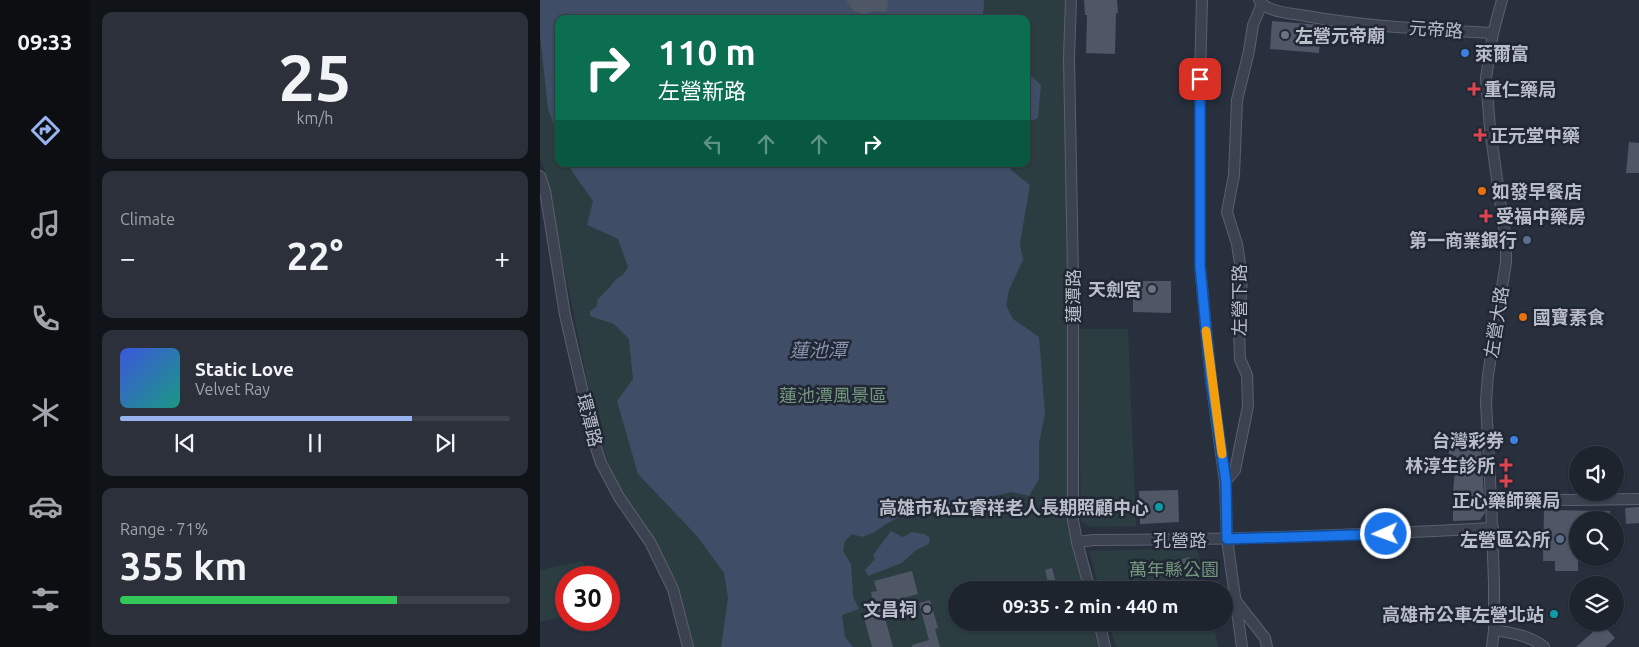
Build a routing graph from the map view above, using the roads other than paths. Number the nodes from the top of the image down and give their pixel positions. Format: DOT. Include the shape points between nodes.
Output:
graph roads {
  1 [pos="1071,0"];
  2 [pos="1202,0"];
  3 [pos="1502,0"];
  4 [pos="1260,2"];
  5 [pos="1493,33"];
  6 [pos="540,176"];
  7 [pos="1226,482"];
  8 [pos="1492,499"];
  9 [pos="1639,500"];
  10 [pos="1493,528"];
  11 [pos="1227,539"];
  12 [pos="1077,542"];
  13 [pos="1088,581"];
  14 [pos="1236,600"];
  15 [pos="1494,630"];
  16 [pos="1101,631"];
  17 [pos="688,647"];
  18 [pos="1105,647"];
  19 [pos="1242,647"];
  20 [pos="1267,647"];
  21 [pos="1492,647"];
  22 [pos="1544,647"];
  1 -- 12 [label="street, 蓮潭路" via="1073,520"];
  2 -- 7 [label="street" via="1200,266 1211,380"];
  3 -- 5 [label="street, 左營大路"];
  4 -- 5 [label="street, 元帝路" via="1278,11 1339,22"];
  4 -- 7 [label="street, 左營下路" via="1237,100 1234,175 1227,212 1238,244 1242,277 1240,359 1247,375 1248,406 1235,470"];
  5 -- 8 [label="street, 左營大路" via="1486,89 1506,262 1486,402"];
  6 -- 17 [label="street, 環潭路" via="565,315 595,445 601,463 650,542 673,590"];
  7 -- 11 [label="street"];
  8 -- 9 [label="street"];
  8 -- 10 [label="street, 左營大路"];
  10 -- 11 [label="street, 孔營路"];
  10 -- 15 [label="street, 左營大路"];
  11 -- 12 [label="street, 孔營路"];
  11 -- 14 [label="street"];
  12 -- 13 [label="street, 蓮潭路"];
  14 -- 19 [label="street"];
  14 -- 20 [label="street" via="1265,638"];
  15 -- 21 [label="street, 左營大路"];
  15 -- 22 [label="street" via="1518,634"];
  16 -- 18 [label="street"];
}
